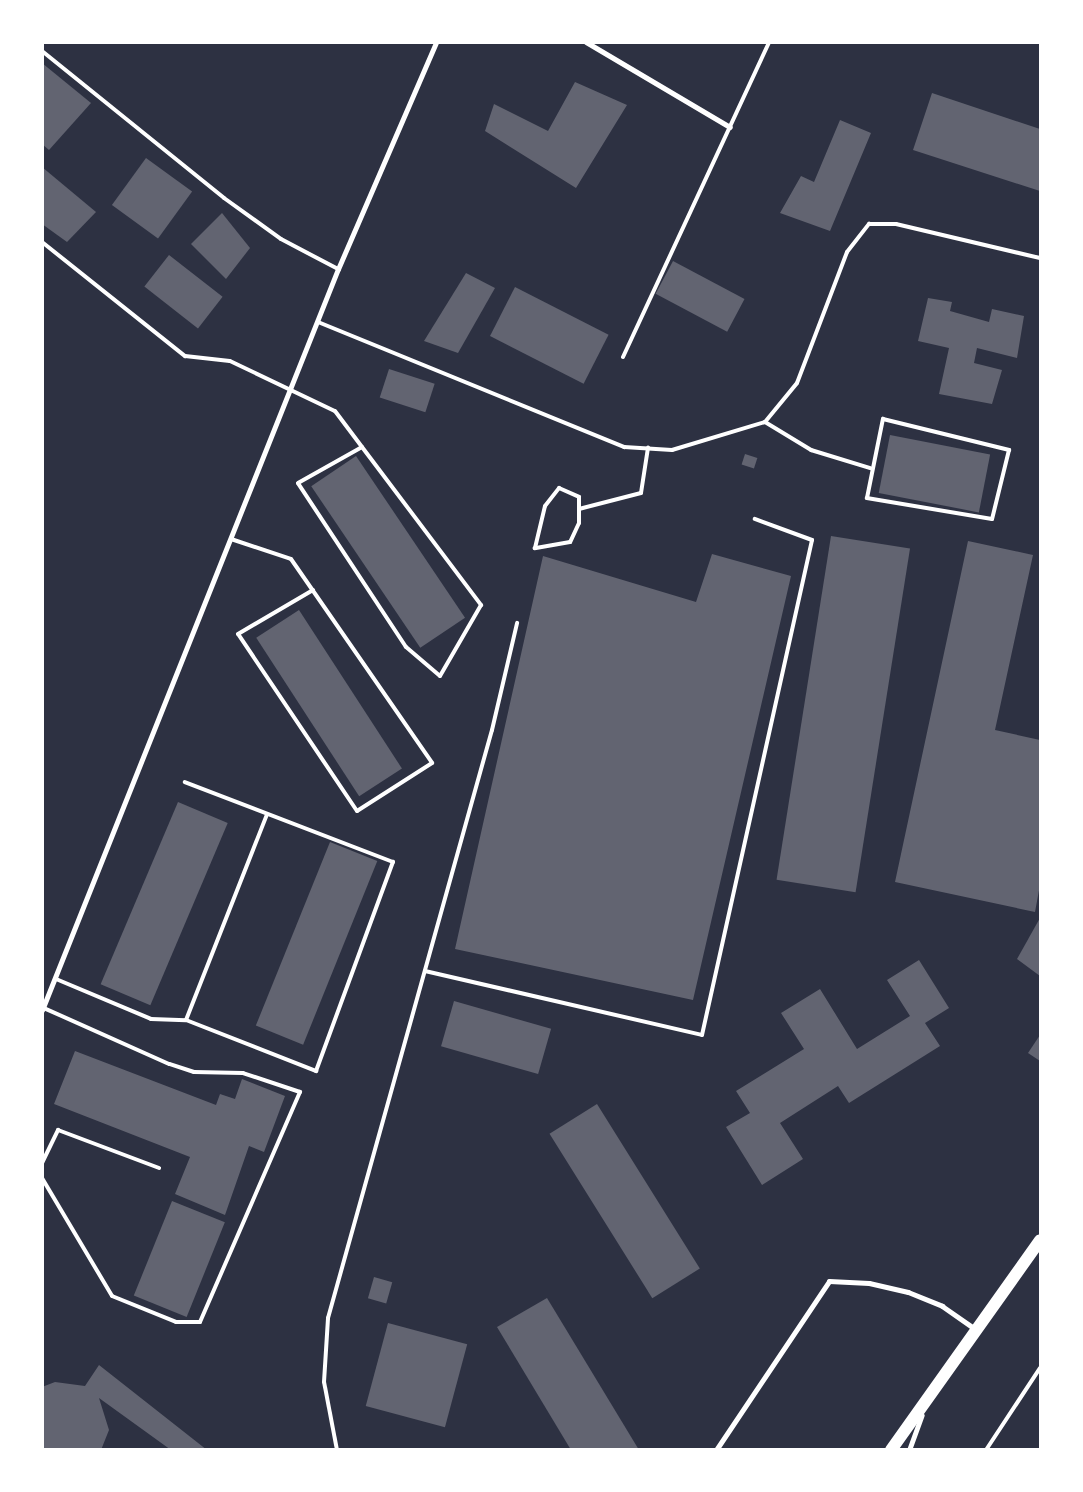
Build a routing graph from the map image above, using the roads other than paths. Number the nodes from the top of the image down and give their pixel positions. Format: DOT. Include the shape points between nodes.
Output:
graph roads {
  1 [pos="436,42"];
  2 [pos="586,42"];
  3 [pos="770,42"];
  4 [pos="42,51"];
  5 [pos="730,127"];
  6 [pos="42,242"];
  7 [pos="1040,258"];
  8 [pos="338,269"];
  9 [pos="318,322"];
  10 [pos="623,357"];
  11 [pos="290,391"];
  12 [pos="765,422"];
  13 [pos="362,447"];
  14 [pos="648,448"];
  15 [pos="870,468"];
  16 [pos="579,509"];
  17 [pos="755,519"];
  18 [pos="231,540"];
  19 [pos="313,590"];
  20 [pos="517,623"];
  21 [pos="185,782"];
  22 [pos="267,814"];
  23 [pos="425,971"];
  24 [pos="56,979"];
  25 [pos="43,1009"];
  26 [pos="186,1020"];
  27 [pos="42,1163"];
  28 [pos="159,1168"];
  29 [pos="42,1178"];
  30 [pos="1040,1240"];
  31 [pos="977,1330"];
  32 [pos="1040,1368"];
  33 [pos="933,1387"];
  34 [pos="337,1450"];
  35 [pos="716,1450"];
  36 [pos="892,1450"];
  37 [pos="909,1450"];
  38 [pos="986,1450"];
  1 -- 8 [label="street"];
  2 -- 5 [label="street"];
  3 -- 5 [label="lane"];
  4 -- 8 [label="lane" via="224,198 281,239"];
  5 -- 10 [label="lane"];
  6 -- 11 [label="lane" via="185,356 230,361"];
  7 -- 12 [label="lane" via="896,224 870,224 847,252 797,383"];
  8 -- 9 [label="street"];
  9 -- 11 [label="street"];
  9 -- 14 [label="lane" via="624,447"];
  11 -- 13 [label="lane" via="335,411"];
  11 -- 18 [label="street"];
  12 -- 14 [label="lane" via="672,450"];
  12 -- 15 [label="lane" via="810,450"];
  13 -- 13 [label="lane" via="481,605 440,676 406,647 298,483"];
  14 -- 16 [label="lane" via="641,493"];
  15 -- 15 [label="lane" via="883,419 1009,450 992,519 867,498"];
  16 -- 16 [label="lane" via="579,523 570,542 535,548 545,506 559,488 579,498"];
  17 -- 23 [label="lane" via="812,540 702,1035"];
  18 -- 19 [label="lane" via="291,559"];
  18 -- 24 [label="street"];
  19 -- 19 [label="lane" via="432,762 357,811 238,634"];
  20 -- 23 [label="lane"];
  21 -- 22 [label="lane"];
  22 -- 26 [label="lane"];
  22 -- 26 [label="lane" via="393,862 316,1071"];
  23 -- 34 [label="lane" via="328,1318 324,1382"];
  24 -- 25 [label="street"];
  24 -- 26 [label="lane" via="151,1019"];
  25 -- 29 [label="lane" via="169,1064 194,1072 244,1073 300,1092 200,1322 176,1322 112,1296"];
  27 -- 28 [label="lane" via="58,1130"];
  30 -- 31 [label="main road"];
  31 -- 33 [label="main road"];
  31 -- 35 [label="street" via="942,1306 908,1292 869,1283 830,1281"];
  32 -- 38 [label="lane"];
  33 -- 36 [label="main road"];
  33 -- 37 [label="street"];
}
